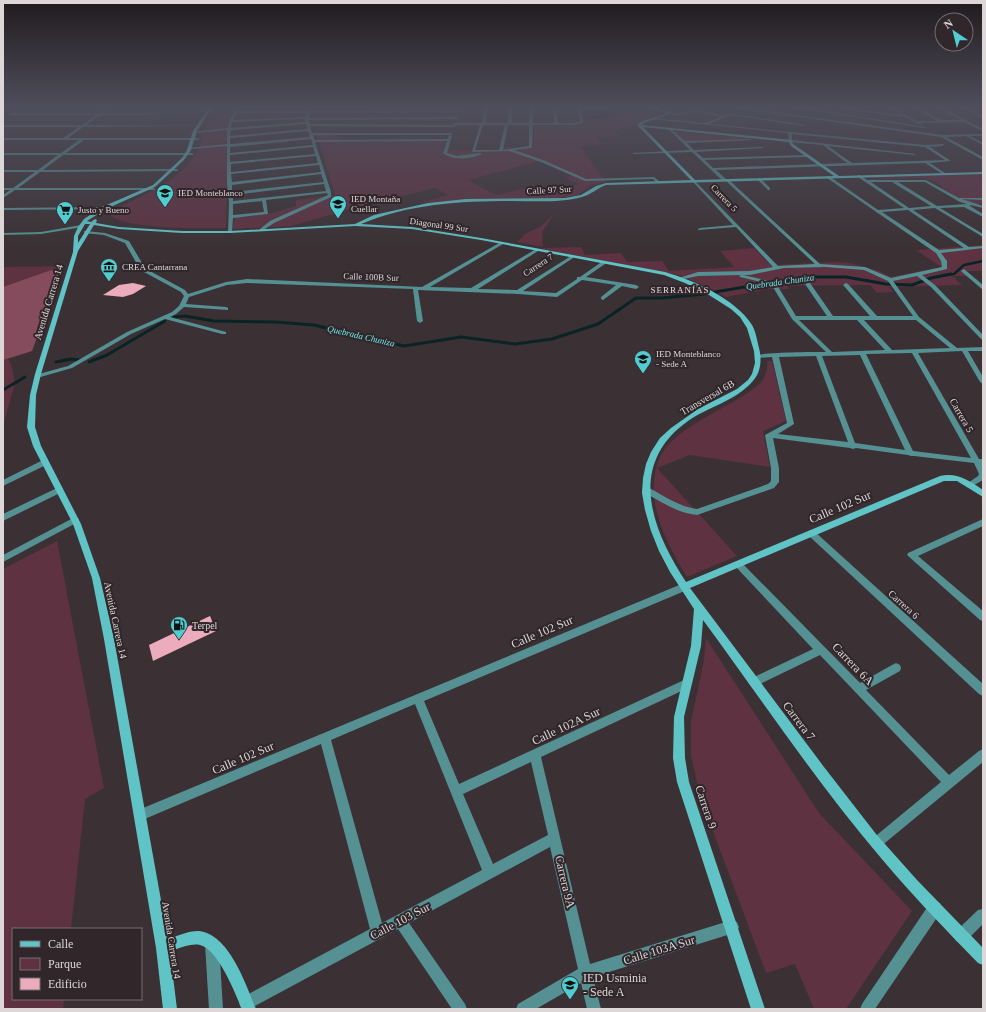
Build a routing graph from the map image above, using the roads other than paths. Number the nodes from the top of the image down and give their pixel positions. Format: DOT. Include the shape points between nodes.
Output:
graph roads {
  1 [pos="63,154"];
  2 [pos="189,154"];
  3 [pos="228,154"];
  4 [pos="448,154"];
  5 [pos="482,154"];
  6 [pos="522,154"];
  7 [pos="666,154"];
  8 [pos="697,154"];
  9 [pos="770,154"];
  10 [pos="805,154"];
  11 [pos="837,154"];
  12 [pos="914,154"];
  13 [pos="938,154"];
  14 [pos="974,154"];
  15 [pos="318,155"];
  16 [pos="808,156"];
  17 [pos="774,157"];
  18 [pos="702,159"];
  19 [pos="983,159"];
  20 [pos="926,162"];
  21 [pos="229,163"];
  22 [pos="320,164"];
  23 [pos="851,164"];
  24 [pos="822,166"];
  25 [pos="712,169"];
  26 [pos="172,170"];
  27 [pos="177,170"];
  28 [pos="3,171"];
  29 [pos="39,171"];
  30 [pos="229,173"];
  31 [pos="323,173"];
  32 [pos="983,173"];
  33 [pos="944,174"];
  34 [pos="859,176"];
  35 [pos="828,177"];
  36 [pos="838,177"];
  37 [pos="759,179"];
  38 [pos="726,180"];
  39 [pos="892,180"];
  40 [pos="694,181"];
  41 [pos="866,181"];
  42 [pos="658,182"];
  43 [pos="326,183"];
  44 [pos="229,184"];
  45 [pos="13,189"];
  46 [pos="148,189"];
  47 [pos="154,189"];
  48 [pos="769,189"];
  49 [pos="3,190"];
  50 [pos="329,192"];
  51 [pos="230,194"];
  52 [pos="3,197"];
  53 [pos="956,198"];
  54 [pos="983,199"];
  55 [pos="264,200"];
  56 [pos="231,203"];
  57 [pos="971,204"];
  58 [pos="964,205"];
  59 [pos="935,207"];
  60 [pos="983,207"];
  61 [pos="104,208"];
  62 [pos="3,209"];
  63 [pos="908,209"];
  64 [pos="877,211"];
  65 [pos="91,216"];
  66 [pos="983,216"];
  67 [pos="98,217"];
  68 [pos="231,217"];
  69 [pos="82,224"];
  70 [pos="92,224"];
  71 [pos="355,225"];
  72 [pos="737,226"];
  73 [pos="120,228"];
  74 [pos="700,229"];
  75 [pos="262,230"];
  76 [pos="974,230"];
  77 [pos="983,230"];
  78 [pos="86,232"];
  79 [pos="230,232"];
  80 [pos="3,234"];
  81 [pos="983,236"];
  82 [pos="501,243"];
  83 [pos="983,247"];
  84 [pos="969,249"];
  85 [pos="536,250"];
  86 [pos="936,251"];
  87 [pos="75,252"];
  88 [pos="571,257"];
  89 [pos="603,263"];
  90 [pos="818,264"];
  91 [pos="776,267"];
  92 [pos="964,271"];
  93 [pos="730,273"];
  94 [pos="920,276"];
  95 [pos="579,278"];
  96 [pos="681,279"];
  97 [pos="891,280"];
  98 [pos="808,284"];
  99 [pos="620,285"];
  100 [pos="846,285"];
  101 [pos="636,287"];
  102 [pos="415,288"];
  103 [pos="983,288"];
  104 [pos="422,289"];
  105 [pos="472,290"];
  106 [pos="518,292"];
  107 [pos="187,296"];
  108 [pos="603,298"];
  109 [pos="182,305"];
  110 [pos="226,309"];
  111 [pos="165,317"];
  112 [pos="794,318"];
  113 [pos="831,318"];
  114 [pos="859,318"];
  115 [pos="875,318"];
  116 [pos="917,318"];
  117 [pos="420,321"];
  118 [pos="224,333"];
  119 [pos="983,338"];
  120 [pos="983,349"];
  121 [pos="956,350"];
  122 [pos="964,350"];
  123 [pos="914,351"];
  124 [pos="890,352"];
  125 [pos="862,353"];
  126 [pos="818,354"];
  127 [pos="831,354"];
  128 [pos="775,355"];
  129 [pos="758,356"];
  130 [pos="38,376"];
  131 [pos="983,382"];
  132 [pos="769,435"];
  133 [pos="853,446"];
  134 [pos="911,454"];
  135 [pos="45,462"];
  136 [pos="980,462"];
  137 [pos="647,472"];
  138 [pos="3,483"];
  139 [pos="969,485"];
  140 [pos="59,490"];
  141 [pos="646,490"];
  142 [pos="983,494"];
  143 [pos="3,518"];
  144 [pos="75,520"];
  145 [pos="983,522"];
  146 [pos="811,533"];
  147 [pos="3,559"];
  148 [pos="738,564"];
  149 [pos="684,587"];
  150 [pos="699,607"];
  151 [pos="983,617"];
  152 [pos="821,650"];
  153 [pos="896,668"];
  154 [pos="754,682"];
  155 [pos="686,684"];
  156 [pos="859,690"];
  157 [pos="983,691"];
  158 [pos="418,698"];
  159 [pos="325,737"];
  160 [pos="983,754"];
  161 [pos="535,755"];
  162 [pos="948,783"];
  163 [pos="456,791"];
  164 [pos="140,815"];
  165 [pos="554,838"];
  166 [pos="876,843"];
  167 [pos="490,873"];
  168 [pos="935,908"];
  169 [pos="983,915"];
  170 [pos="400,921"];
  171 [pos="732,927"];
  172 [pos="378,933"];
  173 [pos="961,936"];
  174 [pos="212,942"];
  175 [pos="163,948"];
  176 [pos="983,958"];
  177 [pos="586,972"];
  178 [pos="248,1006"];
  179 [pos="170,1009"];
  180 [pos="216,1009"];
  181 [pos="460,1009"];
  182 [pos="523,1009"];
  183 [pos="594,1009"];
  184 [pos="758,1009"];
  185 [pos="867,1009"];
  1 -- 29 [label="street"];
  2 -- 26 [label="street, Avenida Carrera 14"];
  2 -- 27 [label="street, Avenida Carrera 14"];
  3 -- 21 [label="street"];
  4 -- 5 [label="street"];
  6 -- 42 [label="street" via="585,180 654,178"];
  7 -- 40 [label="street, Carrera 5"];
  8 -- 18 [label="street"];
  9 -- 17 [label="street"];
  10 -- 16 [label="street"];
  11 -- 23 [label="street"];
  12 -- 20 [label="street"];
  13 -- 20 [label="street" via="949,161"];
  14 -- 19 [label="street"];
  15 -- 21 [label="street"];
  15 -- 22 [label="street"];
  16 -- 17 [label="street"];
  16 -- 24 [label="street"];
  17 -- 18 [label="street"];
  18 -- 25 [label="street"];
  20 -- 23 [label="street"];
  20 -- 33 [label="street"];
  21 -- 30 [label="street"];
  22 -- 30 [label="street"];
  22 -- 31 [label="street"];
  23 -- 24 [label="street"];
  24 -- 25 [label="street"];
  24 -- 36 [label="street"];
  25 -- 38 [label="street"];
  26 -- 27 [label="street"];
  26 -- 29 [label="street"];
  26 -- 46 [label="street, Avenida Carrera 14"];
  27 -- 47 [label="street, Avenida Carrera 14" via="167,181"];
  28 -- 29 [label="street"];
  29 -- 45 [label="street"];
  30 -- 44 [label="street"];
  31 -- 43 [label="street"];
  31 -- 44 [label="street"];
  32 -- 33 [label="street, Calle 97 Sur"];
  33 -- 34 [label="street, Calle 97 Sur"];
  34 -- 36 [label="street, Calle 97 Sur"];
  34 -- 41 [label="street"];
  35 -- 36 [label="street, Calle 97 Sur"];
  35 -- 37 [label="street, Calle 97 Sur"];
  35 -- 64 [label="street"];
  37 -- 38 [label="street, Calle 97 Sur"];
  37 -- 48 [label="street"];
  38 -- 40 [label="street, Calle 97 Sur"];
  38 -- 90 [label="street"];
  39 -- 41 [label="street"];
  39 -- 53 [label="street" via="926,181"];
  39 -- 59 [label="street"];
  40 -- 42 [label="street, Calle 97 Sur"];
  40 -- 72 [label="street, Carrera 5"];
  41 -- 63 [label="street"];
  42 -- 71 [label="street, Calle 97 Sur" via="603,184 582,196 565,199 466,200 428,204 371,218"];
  43 -- 50 [label="street"];
  43 -- 51 [label="street"];
  44 -- 51 [label="street"];
  45 -- 46 [label="street"];
  45 -- 49 [label="street"];
  45 -- 52 [label="street"];
  46 -- 47 [label="street"];
  46 -- 61 [label="street, Avenida Carrera 14"];
  47 -- 67 [label="street, Avenida Carrera 14" via="115,206"];
  50 -- 55 [label="street"];
  50 -- 75 [label="street" via="328,198 272,222"];
  51 -- 56 [label="street"];
  53 -- 54 [label="street"];
  53 -- 57 [label="street"];
  55 -- 56 [label="street"];
  55 -- 68 [label="street" via="266,213"];
  56 -- 68 [label="street"];
  57 -- 58 [label="street"];
  57 -- 60 [label="street"];
  58 -- 59 [label="street"];
  58 -- 66 [label="street"];
  59 -- 63 [label="street"];
  59 -- 76 [label="street"];
  61 -- 62 [label="street"];
  61 -- 65 [label="street, Avenida Carrera 14"];
  63 -- 64 [label="street"];
  63 -- 84 [label="street"];
  64 -- 86 [label="street"];
  65 -- 67 [label="street, Diagonal 99 Sur"];
  65 -- 69 [label="street, Avenida Carrera 14"];
  67 -- 70 [label="street, Avenida Carrera 14"];
  67 -- 73 [label="street, Diagonal 99 Sur"];
  68 -- 79 [label="street"];
  69 -- 70 [label="street, Diagonal 99 Sur"];
  69 -- 80 [label="street" via="41,233"];
  69 -- 87 [label="street, Avenida Carrera 14" via="76,236"];
  70 -- 73 [label="street, Diagonal 99 Sur"];
  70 -- 78 [label="street, Avenida Carrera 14"];
  71 -- 75 [label="street, Diagonal 99 Sur"];
  71 -- 82 [label="street, Diagonal 99 Sur" via="417,229"];
  72 -- 74 [label="street"];
  72 -- 91 [label="street, Carrera 5"];
  73 -- 79 [label="street, Diagonal 99 Sur"];
  75 -- 79 [label="street, Diagonal 99 Sur"];
  76 -- 77 [label="street"];
  76 -- 81 [label="street"];
  78 -- 87 [label="street, Avenida Carrera 14"];
  78 -- 107 [label="street" via="105,234 127,242 146,271 175,286"];
  82 -- 85 [label="street, Diagonal 99 Sur"];
  82 -- 104 [label="street"];
  83 -- 84 [label="street"];
  84 -- 86 [label="street"];
  85 -- 88 [label="street, Diagonal 99 Sur"];
  85 -- 105 [label="street"];
  86 -- 94 [label="street" via="944,261 944,268"];
  87 -- 130 [label="street, Avenida Carrera 14"];
  88 -- 89 [label="street, Diagonal 99 Sur"];
  88 -- 106 [label="street, Carrera 7"];
  89 -- 95 [label="street"];
  89 -- 96 [label="street, Diagonal 99 Sur"];
  90 -- 91 [label="street"];
  90 -- 97 [label="street" via="860,268"];
  91 -- 93 [label="street" via="750,273"];
  92 -- 103 [label="street"];
  93 -- 96 [label="street" via="698,274"];
  93 -- 112 [label="street" via="775,286"];
  94 -- 97 [label="street"];
  94 -- 119 [label="street"];
  95 -- 99 [label="street"];
  95 -- 106 [label="street, Calle 100B Sur" via="557,295"];
  96 -- 129 [label="street" via="708,292 739,314 749,326"];
  97 -- 116 [label="street"];
  98 -- 113 [label="street"];
  99 -- 101 [label="street"];
  99 -- 108 [label="street"];
  100 -- 115 [label="street"];
  102 -- 104 [label="street, Calle 100B Sur"];
  102 -- 107 [label="street, Calle 100B Sur" via="246,281 226,284"];
  102 -- 117 [label="street"];
  104 -- 105 [label="street, Calle 100B Sur"];
  105 -- 106 [label="street, Calle 100B Sur"];
  107 -- 109 [label="street"];
  109 -- 110 [label="street"];
  109 -- 111 [label="street"];
  111 -- 118 [label="street"];
  111 -- 130 [label="street" via="129,333 70,368"];
  112 -- 113 [label="street"];
  112 -- 127 [label="street"];
  113 -- 114 [label="street"];
  114 -- 115 [label="street"];
  114 -- 124 [label="street"];
  115 -- 116 [label="street"];
  116 -- 121 [label="street"];
  120 -- 122 [label="street"];
  121 -- 122 [label="street"];
  121 -- 123 [label="street"];
  122 -- 131 [label="street"];
  123 -- 124 [label="street"];
  123 -- 136 [label="street, Carrera 5"];
  124 -- 125 [label="street"];
  125 -- 127 [label="street"];
  125 -- 134 [label="street"];
  126 -- 127 [label="street"];
  126 -- 128 [label="street"];
  126 -- 133 [label="street"];
  128 -- 129 [label="street"];
  128 -- 132 [label="street" via="791,424"];
  129 -- 137 [label="street, Transversal 6B" via="758,365 750,381 673,429 654,451"];
  130 -- 135 [label="street, Avenida Carrera 14" via="33,395 31,427"];
  132 -- 133 [label="street"];
  132 -- 141 [label="street" via="775,468 775,482 771,486 697,512 678,508"];
  133 -- 134 [label="street"];
  134 -- 136 [label="street"];
  135 -- 138 [label="street"];
  135 -- 140 [label="street, Avenida Carrera 14"];
  136 -- 139 [label="street, Carrera 5" via="983,474"];
  137 -- 141 [label="street, Carrera 7"];
  139 -- 142 [label="street"];
  139 -- 146 [label="street, Calle 102 Sur" via="954,477 943,478"];
  140 -- 143 [label="street"];
  140 -- 144 [label="street, Avenida Carrera 14"];
  141 -- 149 [label="street, Carrera 7" via="652,523 659,541"];
  144 -- 147 [label="street"];
  144 -- 164 [label="street, Avenida Carrera 14" via="96,578"];
  145 -- 151 [label="street" via="911,555"];
  146 -- 148 [label="street, Calle 102 Sur"];
  146 -- 157 [label="street, Carrera 6"];
  148 -- 149 [label="street, Calle 102 Sur"];
  148 -- 152 [label="street, Carrera 6A"];
  149 -- 150 [label="street, Carrera 7"];
  149 -- 158 [label="street, Calle 102 Sur"];
  150 -- 154 [label="street, Carrera 7"];
  150 -- 155 [label="street, Carrera 9" via="696,646"];
  152 -- 154 [label="street"];
  152 -- 156 [label="street, Carrera 6A"];
  153 -- 156 [label="street"];
  154 -- 166 [label="street, Carrera 7"];
  155 -- 161 [label="street, Calle 102A Sur"];
  155 -- 171 [label="street, Carrera 9" via="678,737 683,782"];
  156 -- 162 [label="street, Carrera 6A"];
  158 -- 159 [label="street, Calle 102 Sur"];
  158 -- 163 [label="street"];
  159 -- 164 [label="street, Calle 102 Sur"];
  159 -- 172 [label="street"];
  160 -- 162 [label="street"];
  161 -- 163 [label="street, Calle 102A Sur"];
  161 -- 165 [label="street, Carrera 9A"];
  162 -- 166 [label="street"];
  163 -- 167 [label="street"];
  164 -- 175 [label="street, Avenida Carrera 14"];
  165 -- 167 [label="street, Calle 103 Sur"];
  165 -- 177 [label="street, Carrera 9A"];
  166 -- 168 [label="street, Carrera 7"];
  167 -- 170 [label="street, Calle 103 Sur"];
  168 -- 173 [label="street, Carrera 7"];
  168 -- 185 [label="street"];
  169 -- 173 [label="street"];
  170 -- 172 [label="street, Calle 103 Sur"];
  170 -- 181 [label="street"];
  171 -- 177 [label="street, Calle 103A Sur"];
  171 -- 184 [label="street, Carrera 9"];
  172 -- 178 [label="street, Calle 103 Sur"];
  173 -- 176 [label="street, Carrera 7"];
  174 -- 175 [label="street" via="199,938 184,940"];
  174 -- 178 [label="street" via="224,957"];
  174 -- 180 [label="street"];
  175 -- 179 [label="street, Avenida Carrera 14"];
  177 -- 182 [label="street, Calle 103A Sur"];
  177 -- 183 [label="street, Carrera 9A"];
}
